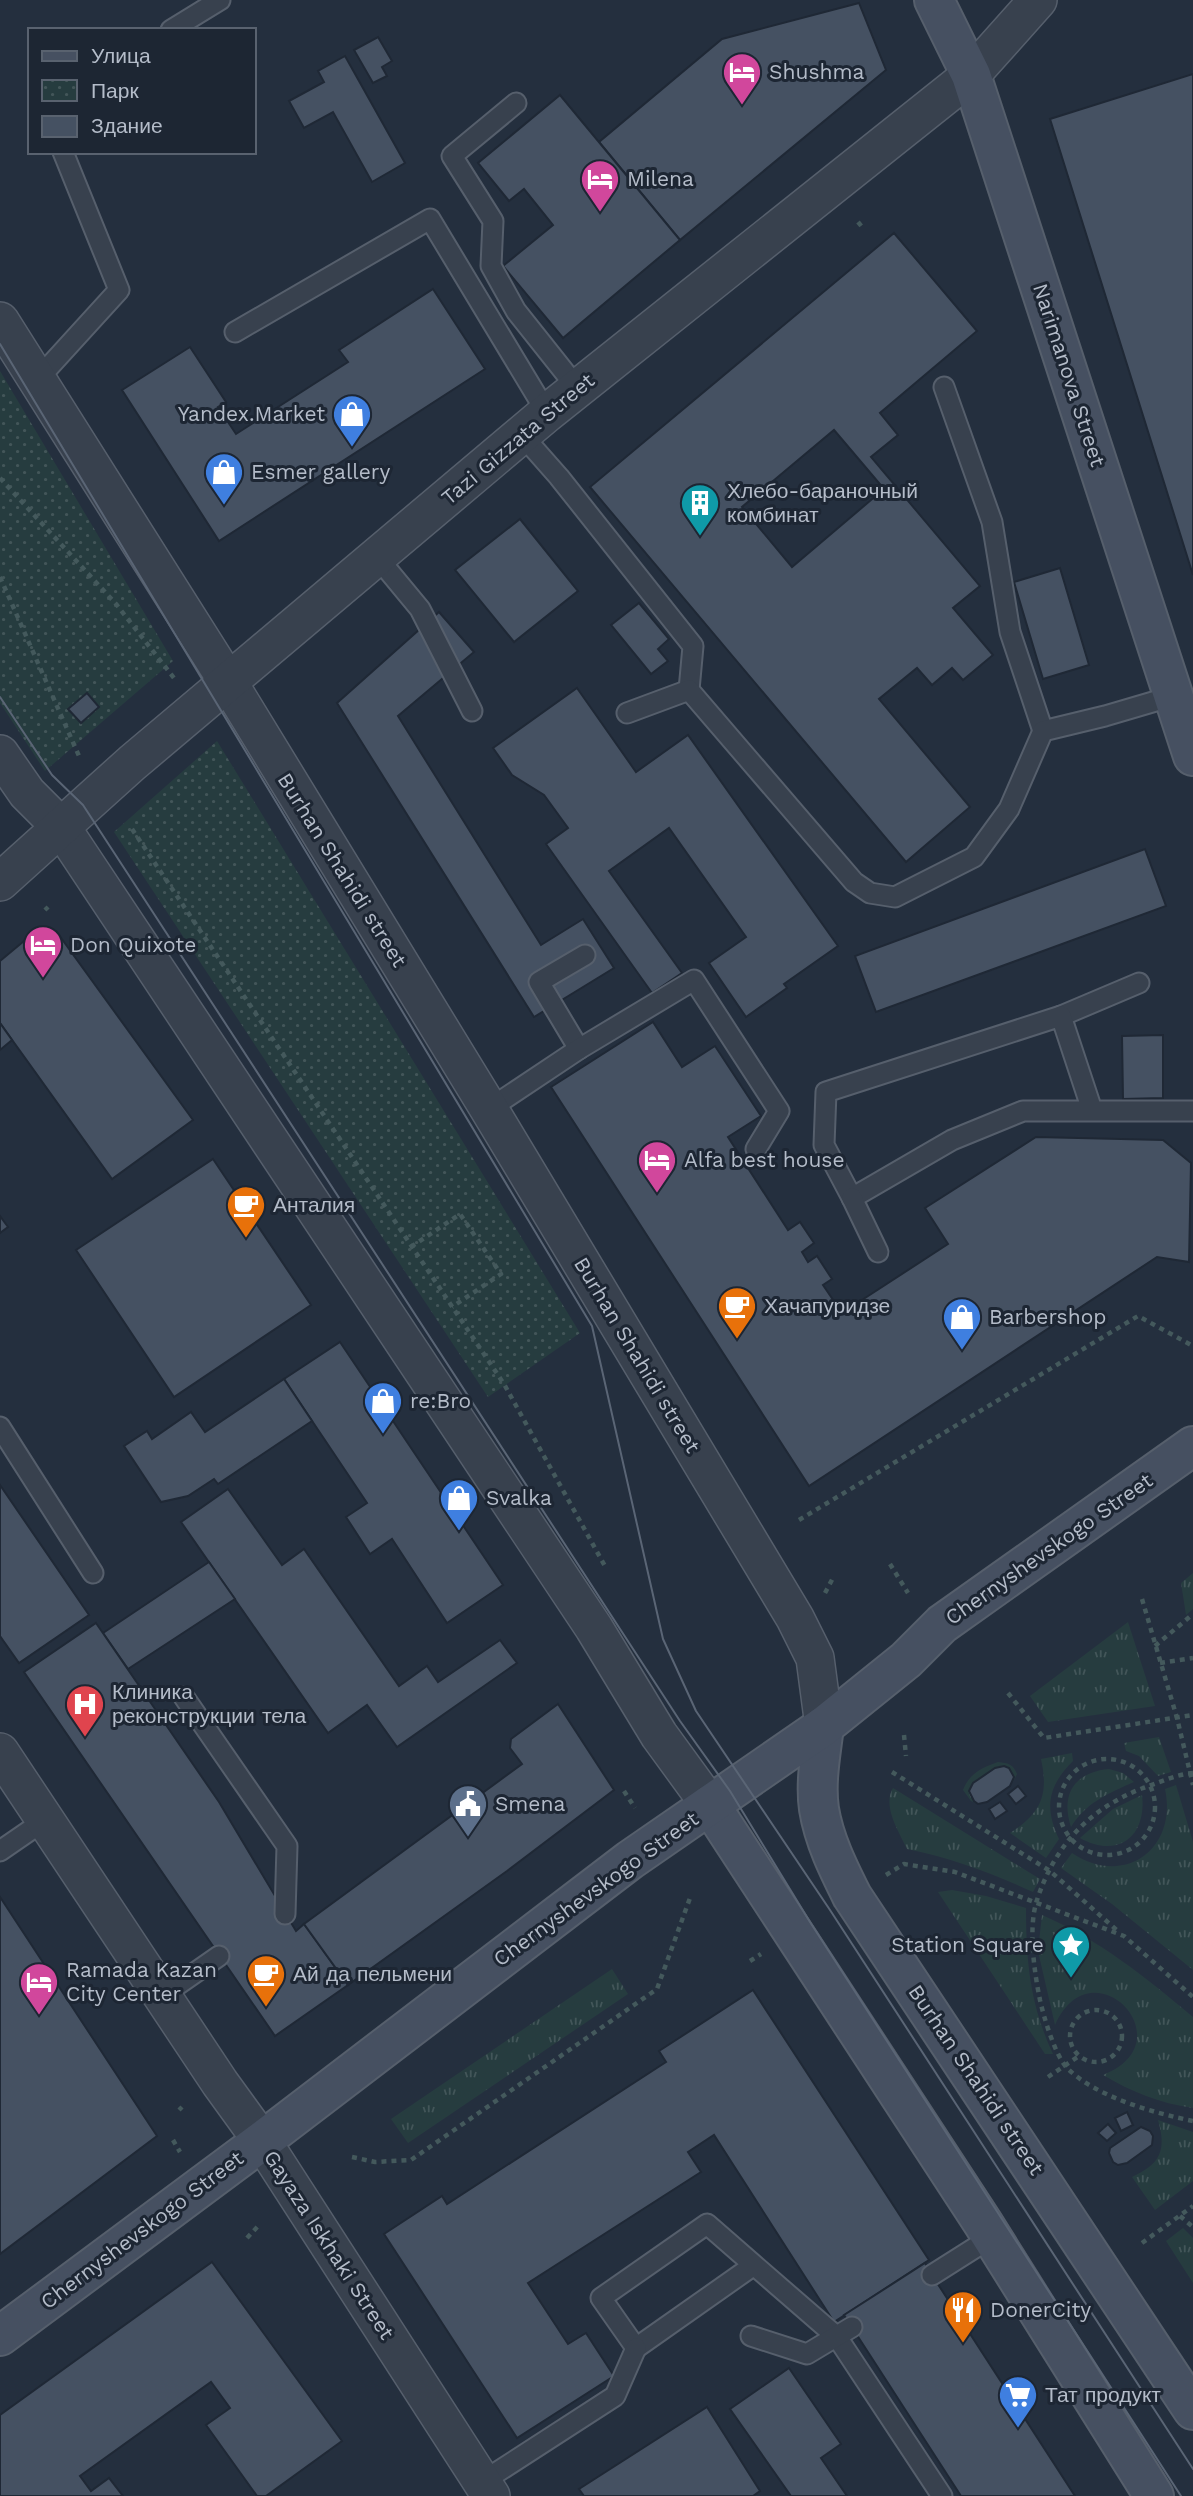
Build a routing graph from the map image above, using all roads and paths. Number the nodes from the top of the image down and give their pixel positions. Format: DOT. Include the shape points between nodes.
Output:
graph roads {
  1 [pos="220,0"];
  2 [pos="934,0"];
  3 [pos="1038,0"];
  4 [pos="174,28"];
  5 [pos="971,75"];
  6 [pos="516,103"];
  7 [pos="64,154"];
  8 [pos="858,222"];
  9 [pos="863,228"];
  10 [pos="0,321"];
  11 [pos="235,332"];
  12 [pos="37,380"];
  13 [pos="944,387"];
  14 [pos="578,389"];
  15 [pos="534,424"];
  16 [pos="0,478"];
  17 [pos="377,557"];
  18 [pos="0,577"];
  19 [pos="228,682"];
  20 [pos="177,684"];
  21 [pos="689,690"];
  22 [pos="1174,696"];
  23 [pos="472,710"];
  24 [pos="627,713"];
  25 [pos="1043,731"];
  26 [pos="0,754"];
  27 [pos="1193,756"];
  28 [pos="83,762"];
  29 [pos="61,827"];
  30 [pos="132,829"];
  31 [pos="0,882"];
  32 [pos="585,955"];
  33 [pos="1139,983"];
  34 [pos="1061,1016"];
  35 [pos="579,1049"];
  36 [pos="489,1109"];
  37 [pos="1091,1110"];
  38 [pos="1193,1111"];
  39 [pos="756,1149"];
  40 [pos="852,1198"];
  41 [pos="411,1247"];
  42 [pos="878,1252"];
  43 [pos="452,1307"];
  44 [pos="1193,1346"];
  45 [pos="0,1427"];
  46 [pos="1193,1446"];
  47 [pos="799,1520"];
  48 [pos="890,1564"];
  49 [pos="93,1573"];
  50 [pos="609,1574"];
  51 [pos="835,1576"];
  52 [pos="908,1593"];
  53 [pos="824,1595"];
  54 [pos="1142,1599"];
  55 [pos="1193,1614"];
  56 [pos="1155,1646"];
  57 [pos="1193,1658"];
  58 [pos="1160,1662"];
  59 [pos="1008,1693"];
  60 [pos="184,1697"];
  61 [pos="1193,1715"];
  62 [pos="1177,1718"];
  63 [pos="824,1726"];
  64 [pos="904,1735"];
  65 [pos="0,1752"];
  66 [pos="906,1756"];
  67 [pos="892,1772"];
  68 [pos="1191,1773"];
  69 [pos="1193,1785"];
  70 [pos="1150,1786"];
  71 [pos="624,1791"];
  72 [pos="710,1805"];
  73 [pos="637,1810"];
  74 [pos="46,1820"];
  75 [pos="1070,1838"];
  76 [pos="0,1851"];
  77 [pos="1050,1871"];
  78 [pos="883,1877"];
  79 [pos="690,1898"];
  80 [pos="1036,1901"];
  81 [pos="285,1914"];
  82 [pos="1124,1936"];
  83 [pos="219,1956"];
  84 [pos="163,1995"];
  85 [pos="1193,1997"];
  86 [pos="1079,2056"];
  87 [pos="1065,2066"];
  88 [pos="1048,2077"];
  89 [pos="1193,2121"];
  90 [pos="173,2140"];
  91 [pos="262,2141"];
  92 [pos="180,2152"];
  93 [pos="352,2157"];
  94 [pos="1193,2206"];
  95 [pos="1180,2216"];
  96 [pos="260,2224"];
  97 [pos="1193,2227"];
  98 [pos="992,2236"];
  99 [pos="247,2238"];
  100 [pos="1142,2243"];
  101 [pos="754,2265"];
  102 [pos="932,2275"];
  103 [pos="844,2332"];
  104 [pos="0,2336"];
  105 [pos="751,2336"];
  106 [pos="636,2348"];
  107 [pos="1193,2410"];
  108 [pos="486,2489"];
  109 [pos="942,2496"];
  110 [pos="1154,2496"];
  1 -- 4 [label="lane"];
  2 -- 5 [label="main road, Narimanova Street"];
  3 -- 5 [label="street, Tazi Gizzata Street"];
  5 -- 14 [label="street, Tazi Gizzata Street"];
  5 -- 22 [label="main road, Narimanova Street"];
  6 -- 14 [label="lane" via="452,156 493,220 491,266 516,311"];
  7 -- 12 [label="lane" via="119,290"];
  8 -- 9 [label="path"];
  10 -- 12 [label="street, Burhan Shahidi street"];
  11 -- 15 [label="lane" via="430,219"];
  12 -- 19 [label="street, Burhan Shahidi street"];
  13 -- 25 [label="lane" via="992,522 1010,632"];
  14 -- 15 [label="street, Tazi Gizzata Street"];
  15 -- 17 [label="street, Tazi Gizzata Street"];
  15 -- 21 [label="lane" via="559,477 693,646"];
  16 -- 20 [label="path" via="116,604"];
  17 -- 19 [label="street, Tazi Gizzata Street"];
  17 -- 23 [label="lane" via="420,609"];
  18 -- 28 [label="path"];
  19 -- 29 [label="street, Tazi Gizzata Street"];
  19 -- 36 [label="street, Burhan Shahidi street"];
  21 -- 24 [label="lane"];
  21 -- 25 [label="lane" via="854,882 870,893 895,897 974,857 1009,809"];
  22 -- 25 [label="lane"];
  22 -- 27 [label="main road, Narimanova Street"];
  26 -- 29 [label="street" via="27,793"];
  29 -- 31 [label="street, Tazi Gizzata Street"];
  29 -- 72 [label="street" via="594,1628 659,1735"];
  30 -- 41 [label="path"];
  32 -- 35 [label="lane" via="539,982"];
  33 -- 34 [label="lane"];
  34 -- 37 [label="lane"];
  34 -- 40 [label="lane" via="826,1092 824,1145"];
  35 -- 36 [label="lane"];
  35 -- 39 [label="lane" via="694,980 779,1111"];
  36 -- 63 [label="street, Burhan Shahidi street" via="795,1618 815,1658"];
  37 -- 38 [label="lane"];
  37 -- 40 [label="lane" via="1023,1111 952,1140"];
  40 -- 42 [label="lane"];
  41 -- 43 [label="path"];
  41 -- 43 [label="path" via="460,1214 467,1224 501,1274"];
  43 -- 50 [label="path" via="504,1384"];
  44 -- 47 [label="path" via="1138,1316"];
  45 -- 49 [label="lane"];
  46 -- 63 [label="main road, Chernyshevskogo Street" via="942,1624 906,1660"];
  48 -- 52 [label="path"];
  51 -- 53 [label="path"];
  54 -- 56 [label="path"];
  55 -- 56 [label="path"];
  56 -- 58 [label="path"];
  57 -- 58 [label="path"];
  58 -- 62 [label="path"];
  59 -- 62 [label="path" via="1044,1738"];
  60 -- 81 [label="lane" via="287,1846"];
  61 -- 62 [label="path"];
  62 -- 68 [label="path"];
  63 -- 72 [label="main road, Chernyshevskogo Street"];
  63 -- 107 [label="main road, Burhan Shahidi street" via="818,1807 831,1854 852,1896"];
  64 -- 66 [label="path"];
  65 -- 74 [label="street, Gayaza Iskhaki Street"];
  67 -- 77 [label="path"];
  68 -- 69 [label="path"];
  68 -- 70 [label="path"];
  70 -- 75 [label="path" via="1105,1806"];
  70 -- 75 [label="path" via="1154,1817 1139,1843 1110,1855 1080,1847"];
  70 -- 75 [label="path" via="1142,1774 1117,1760 1088,1763 1066,1782 1060,1795 1062,1824"];
  71 -- 73 [label="path"];
  72 -- 91 [label="main road, Chernyshevskogo Street" via="630,1860"];
  72 -- 98 [label="main road"];
  74 -- 76 [label="lane"];
  74 -- 84 [label="street, Gayaza Iskhaki Street"];
  75 -- 77 [label="path"];
  77 -- 80 [label="path"];
  77 -- 82 [label="path"];
  78 -- 80 [label="path" via="904,1864 955,1872"];
  79 -- 93 [label="path" via="657,1989 411,2160 375,2162"];
  80 -- 82 [label="path"];
  80 -- 87 [label="path" via="1033,1957 1037,1984 1043,2014"];
  82 -- 85 [label="path"];
  83 -- 84 [label="lane"];
  84 -- 91 [label="street, Gayaza Iskhaki Street"];
  86 -- 86 [label="path" via="1102,2062 1113,2056 1122,2036 1112,2015 1102,2010 1079,2015 1069,2035"];
  86 -- 87 [label="path"];
  87 -- 88 [label="path"];
  87 -- 89 [label="path" via="1086,2084 1115,2097"];
  90 -- 92 [label="path"];
  91 -- 104 [label="main road, Chernyshevskogo Street"];
  91 -- 108 [label="street, Gayaza Iskhaki Street"];
  94 -- 95 [label="path"];
  95 -- 97 [label="path"];
  95 -- 100 [label="path"];
  96 -- 99 [label="path"];
  98 -- 102 [label="lane"];
  98 -- 110 [label="main road"];
  101 -- 103 [label="lane"];
  101 -- 106 [label="lane"];
  101 -- 106 [label="lane" via="707,2224 601,2298"];
  103 -- 105 [label="lane" via="807,2354"];
  103 -- 109 [label="lane"];
  106 -- 108 [label="lane" via="615,2396"];
}
